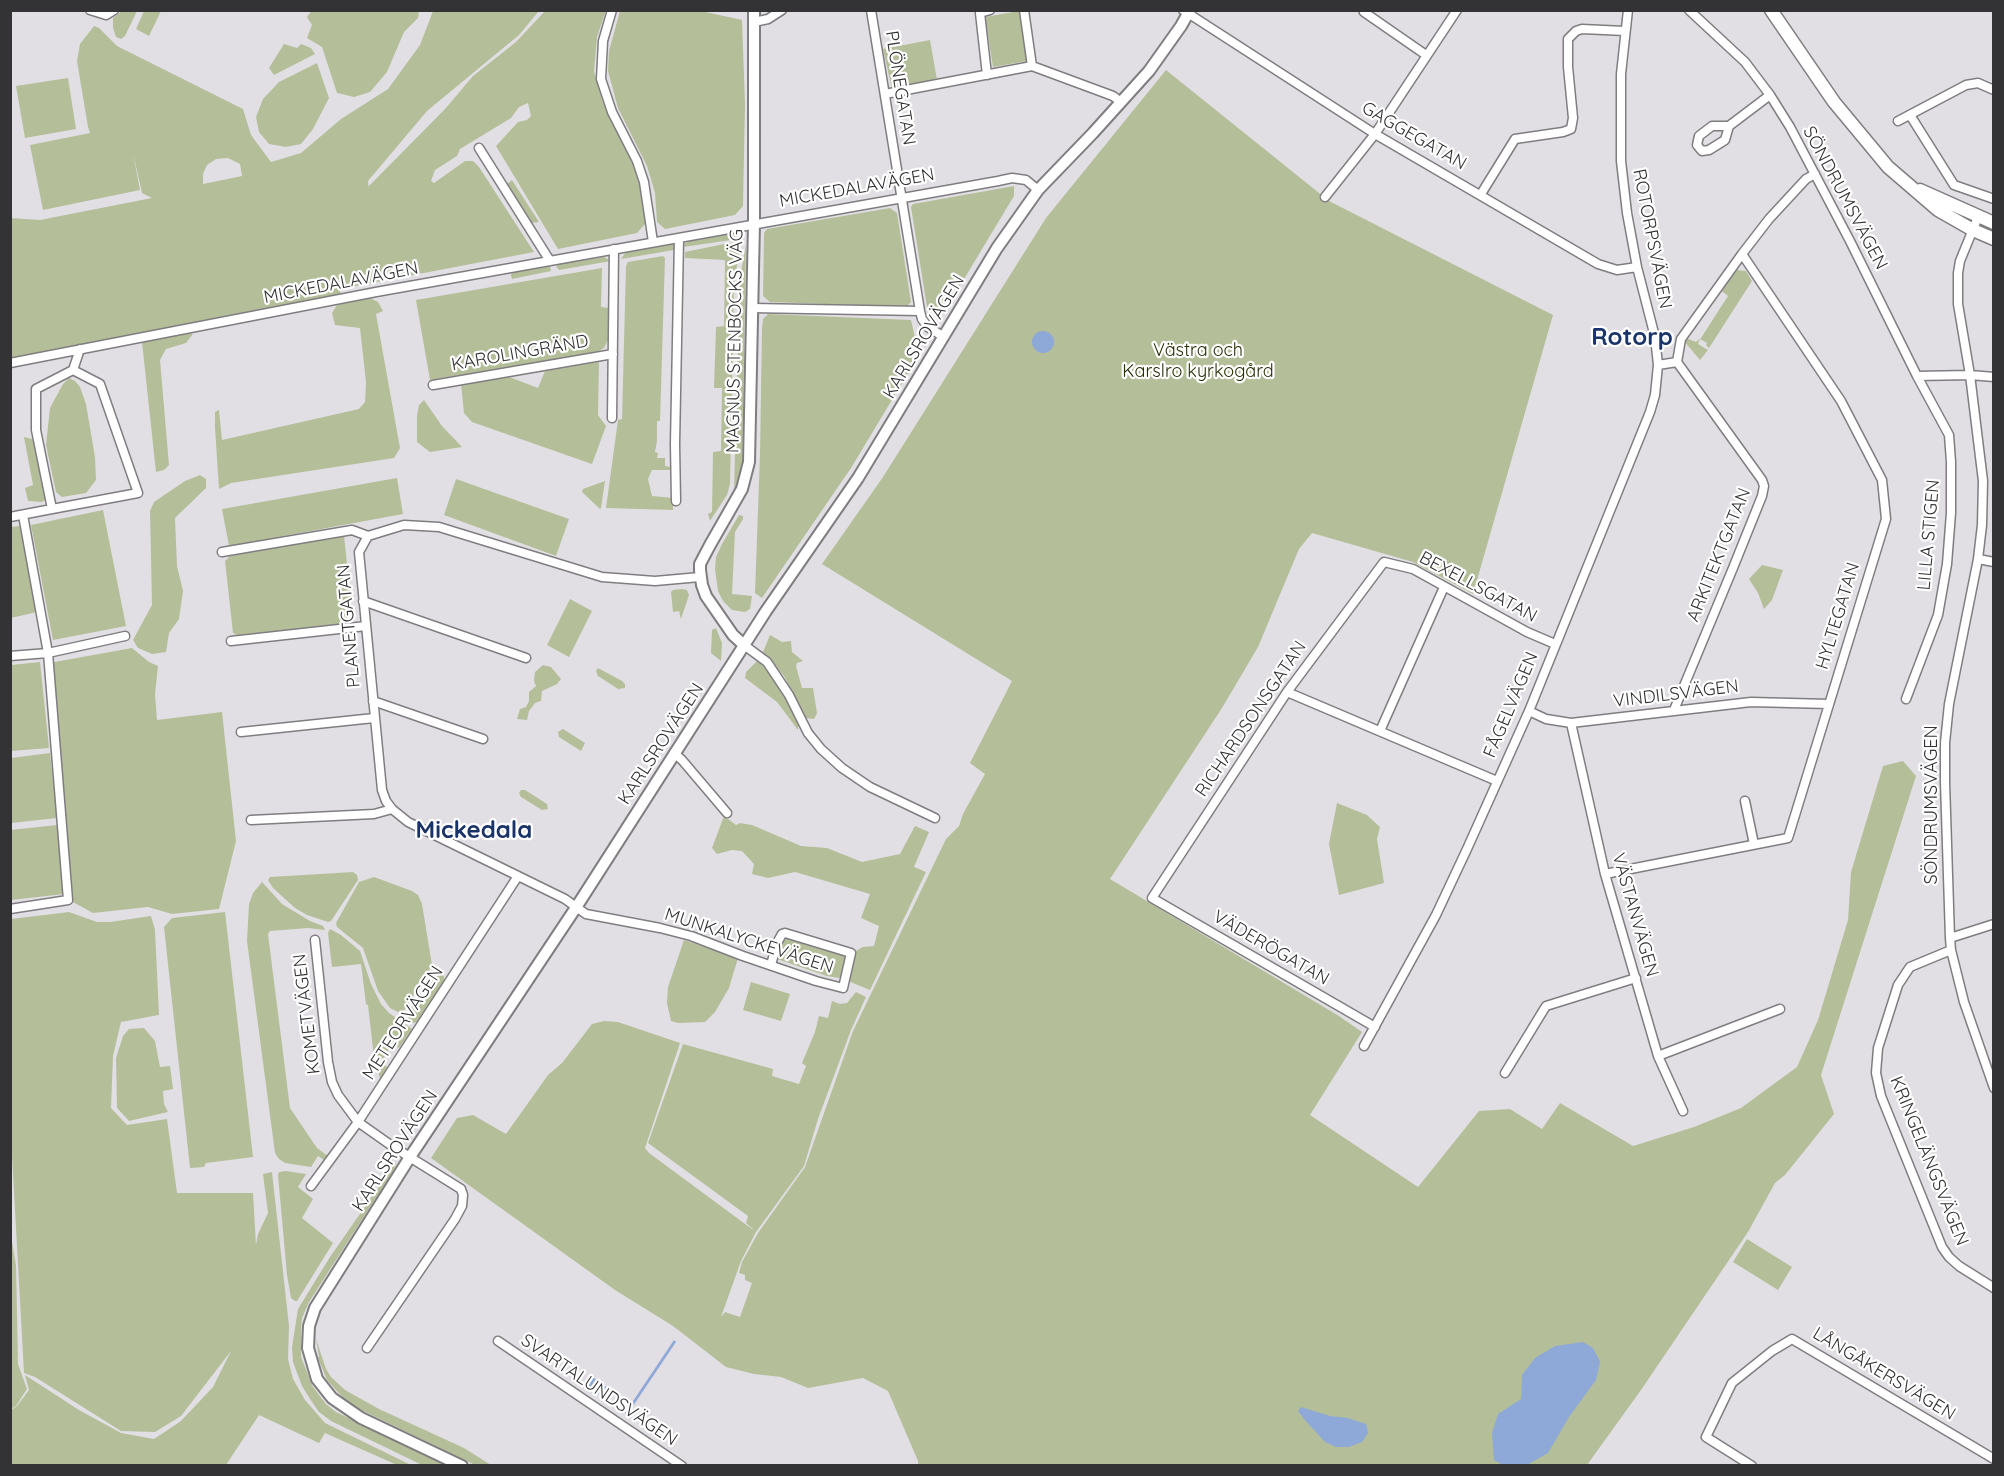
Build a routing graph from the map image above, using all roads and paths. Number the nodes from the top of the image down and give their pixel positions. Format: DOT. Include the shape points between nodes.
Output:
graph roads {
  1 [pos="90,10"];
  2 [pos="114,10"];
  3 [pos="612,10"];
  4 [pos="782,10"];
  5 [pos="871,10"];
  6 [pos="990,10"];
  7 [pos="1024,10"];
  8 [pos="1365,10"];
  9 [pos="1457,10"];
  10 [pos="1628,10"];
  11 [pos="1689,10"];
  12 [pos="1771,10"];
  13 [pos="1187,12"];
  14 [pos="754,16"];
  15 [pos="1625,31"];
  16 [pos="1426,56"];
  17 [pos="1032,66"];
  18 [pos="987,75"];
  19 [pos="1994,90"];
  20 [pos="885,94"];
  21 [pos="1770,95"];
  22 [pos="1121,102"];
  23 [pos="1910,115"];
  24 [pos="1898,122"];
  25 [pos="1729,126"];
  26 [pos="1375,134"];
  27 [pos="479,148"];
  28 [pos="1815,174"];
  29 [pos="1911,185"];
  30 [pos="1038,190"];
  31 [pos="1481,194"];
  32 [pos="1325,197"];
  33 [pos="902,198"];
  34 [pos="1994,199"];
  35 [pos="1978,217"];
  36 [pos="754,223"];
  37 [pos="1994,223"];
  38 [pos="1973,231"];
  39 [pos="679,238"];
  40 [pos="1994,239"];
  41 [pos="653,242"];
  42 [pos="614,249"];
  43 [pos="1742,254"];
  44 [pos="550,261"];
  45 [pos="1637,267"];
  46 [pos="752,308"];
  47 [pos="920,311"];
  48 [pos="944,337"];
  49 [pos="80,349"];
  50 [pos="613,354"];
  51 [pos="1677,362"];
  52 [pos="10,363"];
  53 [pos="1658,365"];
  54 [pos="73,370"];
  55 [pos="1970,375"];
  56 [pos="1917,376"];
  57 [pos="1994,377"];
  58 [pos="433,385"];
  59 [pos="612,418"];
  60 [pos="676,501"];
  61 [pos="52,510"];
  62 [pos="23,515"];
  63 [pos="10,517"];
  64 [pos="368,536"];
  65 [pos="222,552"];
  66 [pos="1978,559"];
  67 [pos="1384,562"];
  68 [pos="1994,562"];
  69 [pos="700,577"];
  70 [pos="1444,587"];
  71 [pos="363,600"];
  72 [pos="366,626"];
  73 [pos="124,636"];
  74 [pos="231,641"];
  75 [pos="1555,644"];
  76 [pos="744,645"];
  77 [pos="48,652"];
  78 [pos="10,656"];
  79 [pos="526,658"];
  80 [pos="1287,692"];
  81 [pos="1906,699"];
  82 [pos="373,701"];
  83 [pos="1829,704"];
  84 [pos="1674,710"];
  85 [pos="1529,711"];
  86 [pos="374,718"];
  87 [pos="1571,723"];
  88 [pos="1380,731"];
  89 [pos="241,732"];
  90 [pos="483,739"];
  91 [pos="674,753"];
  92 [pos="1497,781"];
  93 [pos="1746,801"];
  94 [pos="392,809"];
  95 [pos="727,813"];
  96 [pos="935,818"];
  97 [pos="251,820"];
  98 [pos="1754,844"];
  99 [pos="1605,874"];
  100 [pos="518,876"];
  101 [pos="1152,898"];
  102 [pos="577,906"];
  103 [pos="10,909"];
  104 [pos="1994,924"];
  105 [pos="1950,938"];
  106 [pos="315,940"];
  107 [pos="1951,950"];
  108 [pos="771,965"];
  109 [pos="1636,978"];
  110 [pos="1780,1010"];
  111 [pos="1375,1027"];
  112 [pos="1364,1046"];
  113 [pos="1658,1056"];
  114 [pos="1505,1073"];
  115 [pos="1994,1088"];
  116 [pos="1683,1111"];
  117 [pos="358,1122"];
  118 [pos="410,1157"];
  119 [pos="311,1186"];
  120 [pos="1994,1288"];
  121 [pos="498,1341"];
  122 [pos="368,1348"];
  123 [pos="1994,1459"];
  124 [pos="462,1466"];
  125 [pos="682,1466"];
  126 [pos="1752,1466"];
  1 -- 2 [label="street" via="106,15"];
  3 -- 41 [label="street" via="603,40 601,79 644,182"];
  4 -- 14 [label="street" via="768,19"];
  5 -- 20 [label="street, PLÖNEGATAN"];
  6 -- 18 [label="street" via="980,13"];
  7 -- 17 [label="street"];
  8 -- 16 [label="street"];
  9 -- 16 [label="street"];
  10 -- 15 [label="street, ROTORPSVÄGEN"];
  11 -- 21 [label="street, SÖNDRUMSVÄGEN" via="1745,62"];
  12 -- 29 [label="main road" via="1859,134"];
  13 -- 22 [label="street, KARLSROVÄGEN" via="1149,70"];
  13 -- 26 [label="street, GAGGEGATAN"];
  14 -- 36 [label="street, MAGNUS STENBOCKS VÄG"];
  15 -- 31 [label="street" via="1582,29 1568,39 1571,129 1515,139"];
  15 -- 45 [label="street, ROTORPSVÄGEN" via="1620,161"];
  16 -- 26 [label="street"];
  17 -- 18 [label="street"];
  17 -- 22 [label="street"];
  18 -- 20 [label="street"];
  19 -- 23 [label="street" via="1978,84 1966,85"];
  20 -- 33 [label="street, PLÖNEGATAN"];
  21 -- 25 [label="street"];
  21 -- 28 [label="street, SÖNDRUMSVÄGEN"];
  22 -- 30 [label="street, KARLSROVÄGEN"];
  23 -- 24 [label="street"];
  23 -- 34 [label="street" via="1954,185"];
  26 -- 31 [label="street, GAGGEGATAN"];
  26 -- 32 [label="street"];
  27 -- 44 [label="street"];
  28 -- 43 [label="street" via="1769,219"];
  28 -- 56 [label="street, SÖNDRUMSVÄGEN"];
  29 -- 35 [label="main road"];
  29 -- 38 [label="main road" via="1938,210"];
  30 -- 33 [label="street, MICKEDALAVÄGEN" via="1026,180 1012,178"];
  30 -- 48 [label="street, KARLSROVÄGEN" via="997,248"];
  31 -- 45 [label="street, GAGGEGATAN" via="1598,264 1617,270"];
  33 -- 36 [label="street, MICKEDALAVÄGEN"];
  33 -- 47 [label="street, PLÖNEGATAN"];
  35 -- 37 [label="main road"];
  35 -- 38 [label="street, SÖNDRUMSVÄGEN"];
  36 -- 39 [label="street, MICKEDALAVÄGEN"];
  36 -- 46 [label="street, MAGNUS STENBOCKS VÄG"];
  38 -- 40 [label="main road"];
  38 -- 55 [label="street, SÖNDRUMSVÄGEN" via="1960,261 1957,286"];
  39 -- 41 [label="street, MICKEDALAVÄGEN"];
  39 -- 60 [label="street"];
  41 -- 42 [label="street, MICKEDALAVÄGEN"];
  42 -- 44 [label="street, MICKEDALAVÄGEN"];
  42 -- 50 [label="street"];
  43 -- 51 [label="street" via="1680,339"];
  43 -- 83 [label="street, HYLTEGATAN" via="1841,401 1882,480 1886,519"];
  44 -- 49 [label="street, MICKEDALAVÄGEN"];
  45 -- 53 [label="street, ROTORPSVÄGEN"];
  46 -- 47 [label="street"];
  46 -- 69 [label="street, MAGNUS STENBOCKS VÄG" via="747,477 700,564"];
  47 -- 48 [label="street, PLÖNEGATAN" via="928,327"];
  48 -- 76 [label="street, KARLSROVÄGEN" via="858,478"];
  49 -- 52 [label="street, MICKEDALAVÄGEN"];
  49 -- 54 [label="street"];
  50 -- 58 [label="street, KAROLINGRÄND"];
  50 -- 59 [label="street"];
  51 -- 53 [label="street"];
  51 -- 84 [label="street, ARKITEKTGATAN" via="1764,486"];
  53 -- 75 [label="street, FÅGELVÄGEN" via="1650,412"];
  54 -- 61 [label="street" via="36,389 36,430"];
  54 -- 61 [label="street" via="100,384 138,493"];
  55 -- 56 [label="street"];
  55 -- 57 [label="street"];
  55 -- 66 [label="street, SÖNDRUMSVÄGEN" via="1983,481"];
  56 -- 81 [label="street, LILLA STIGEN" via="1949,435 1951,513 1938,615"];
  61 -- 62 [label="street"];
  62 -- 63 [label="street"];
  62 -- 77 [label="street"];
  64 -- 65 [label="street" via="352,530"];
  64 -- 69 [label="street" via="404,525 439,527 602,577 655,581"];
  64 -- 71 [label="street, PLANETGATAN" via="359,552"];
  66 -- 68 [label="street"];
  66 -- 105 [label="street, SÖNDRUMSVÄGEN" via="1949,704 1946,743"];
  67 -- 70 [label="street, BEXELLSGATAN" via="1413,569"];
  67 -- 80 [label="street, RICHARDSONSGATAN"];
  69 -- 76 [label="street" via="712,607"];
  70 -- 75 [label="street, BEXELLSGATAN"];
  70 -- 88 [label="street"];
  71 -- 72 [label="street, PLANETGATAN"];
  71 -- 79 [label="street"];
  72 -- 74 [label="street"];
  72 -- 82 [label="street, PLANETGATAN"];
  73 -- 77 [label="street"];
  75 -- 85 [label="street, FÅGELVÄGEN"];
  76 -- 91 [label="street, KARLSROVÄGEN"];
  76 -- 96 [label="street" via="767,662 820,749 870,787"];
  77 -- 78 [label="street"];
  77 -- 103 [label="street" via="69,900"];
  80 -- 88 [label="street"];
  80 -- 101 [label="street, RICHARDSONSGATAN"];
  82 -- 86 [label="street, PLANETGATAN"];
  82 -- 90 [label="street"];
  83 -- 84 [label="street, VINDILSVÄGEN" via="1751,702"];
  83 -- 98 [label="street, HYLTEGATAN" via="1788,838"];
  84 -- 87 [label="street, VINDILSVÄGEN"];
  85 -- 87 [label="street, VINDILSVÄGEN" via="1546,719"];
  85 -- 92 [label="street, FÅGELVÄGEN"];
  86 -- 89 [label="street"];
  86 -- 94 [label="street, PLANETGATAN" via="382,790"];
  87 -- 99 [label="street, VÄSTANVÄGEN"];
  88 -- 92 [label="street"];
  91 -- 95 [label="street"];
  91 -- 102 [label="street, KARLSROVÄGEN"];
  92 -- 111 [label="street, FÅGELVÄGEN" via="1436,915"];
  93 -- 98 [label="street"];
  94 -- 97 [label="street" via="374,814"];
  94 -- 100 [label="street" via="408,822"];
  98 -- 99 [label="street, HYLTEGATAN"];
  99 -- 109 [label="street, VÄSTANVÄGEN"];
  100 -- 102 [label="street"];
  100 -- 117 [label="street, METEORVÄGEN"];
  101 -- 111 [label="street, VÄDERÖGATAN"];
  102 -- 108 [label="street, MUNKALYCKEVÄGEN" via="586,914 660,927"];
  102 -- 118 [label="street, KARLSROVÄGEN"];
  104 -- 105 [label="street"];
  105 -- 107 [label="street, SÖNDRUMSVÄGEN"];
  106 -- 117 [label="street, KOMETVÄGEN" via="332,1082"];
  107 -- 115 [label="street, SÖNDRUMSVÄGEN" via="1964,1002"];
  107 -- 120 [label="street, KRINGELÄNGSVÄGEN" via="1910,966 1898,985 1878,1048 1876,1073 1881,1096 1942,1247 1959,1266"];
  108 -- 108 [label="street, MUNKALYCKEVÄGEN" via="843,988 851,953 785,933 777,943"];
  109 -- 113 [label="street, VÄSTANVÄGEN"];
  109 -- 114 [label="street" via="1546,1006"];
  110 -- 113 [label="street"];
  111 -- 112 [label="street, FÅGELVÄGEN"];
  113 -- 116 [label="street, VÄSTANVÄGEN"];
  117 -- 118 [label="street, KOMETVÄGEN"];
  117 -- 119 [label="street, METEORVÄGEN"];
  118 -- 122 [label="street, KOMETVÄGEN" via="461,1190 462,1206"];
  118 -- 124 [label="street, KARLSROVÄGEN" via="315,1308 308,1348 317,1378 340,1405"];
  121 -- 125 [label="street, SVARTALUNDSVÄGEN"];
  123 -- 126 [label="street, LÅNGÅKERSVÄGEN" via="1792,1339 1732,1383 1706,1437"];
}
